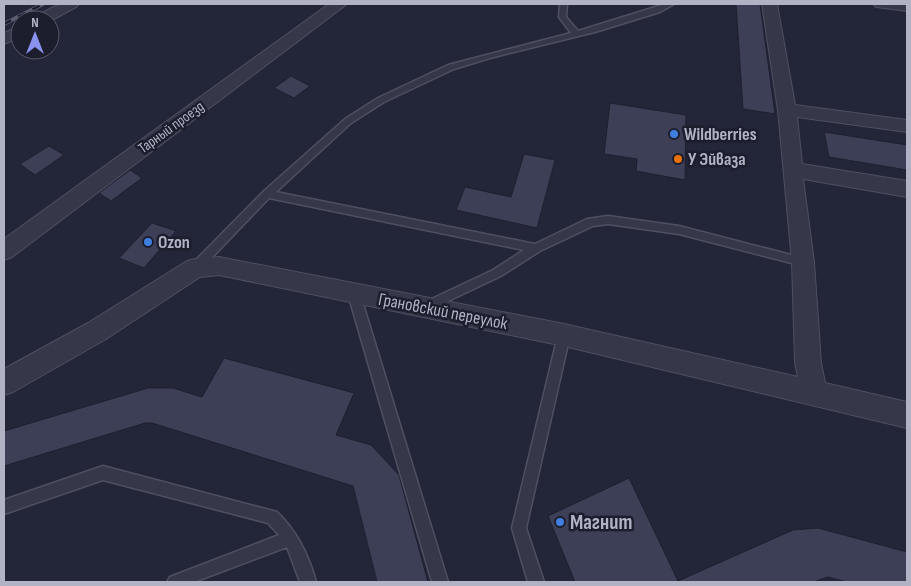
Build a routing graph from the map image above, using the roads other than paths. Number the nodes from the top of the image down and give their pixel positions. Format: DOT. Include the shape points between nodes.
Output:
graph roads {
  1 [pos="71,4"];
  2 [pos="339,4"];
  3 [pos="563,4"];
  4 [pos="670,4"];
  5 [pos="769,4"];
  6 [pos="881,4"];
  7 [pos="907,6"];
  8 [pos="59,10"];
  9 [pos="576,34"];
  10 [pos="786,110"];
  11 [pos="907,126"];
  12 [pos="792,170"];
  13 [pos="907,189"];
  14 [pos="267,194"];
  15 [pos="536,248"];
  16 [pos="4,251"];
  17 [pos="803,262"];
  18 [pos="195,268"];
  19 [pos="354,294"];
  20 [pos="425,307"];
  21 [pos="564,335"];
  22 [pos="4,383"];
  23 [pos="814,393"];
  24 [pos="907,415"];
  25 [pos="4,507"];
  26 [pos="290,538"];
  27 [pos="175,582"];
  28 [pos="308,582"];
  29 [pos="440,582"];
  30 [pos="536,582"];
  1 -- 8 [label="street"];
  2 -- 16 [label="street, Тарный проезд"];
  3 -- 9 [label="lane" via="561,14"];
  4 -- 9 [label="lane"];
  5 -- 10 [label="street"];
  6 -- 7 [label="street"];
  9 -- 14 [label="lane" via="451,67 381,100 348,121"];
  10 -- 11 [label="street"];
  10 -- 12 [label="street"];
  12 -- 13 [label="street"];
  12 -- 17 [label="street"];
  14 -- 15 [label="lane"];
  14 -- 18 [label="lane"];
  15 -- 17 [label="lane" via="591,222 608,220 679,230"];
  15 -- 20 [label="lane" via="497,273"];
  17 -- 23 [label="street" via="808,363"];
  18 -- 19 [label="street, Грановский переулок" via="219,266"];
  18 -- 22 [label="street, Грановский переулок" via="97,331"];
  19 -- 20 [label="street, Грановский переулок"];
  19 -- 29 [label="lane"];
  20 -- 21 [label="street, Грановский переулок"];
  21 -- 23 [label="street, Грановский переулок"];
  21 -- 30 [label="lane" via="519,528"];
  23 -- 24 [label="street, Грановский переулок"];
  25 -- 26 [label="lane" via="103,473 272,517"];
  26 -- 27 [label="lane"];
  26 -- 28 [label="lane"];
}
